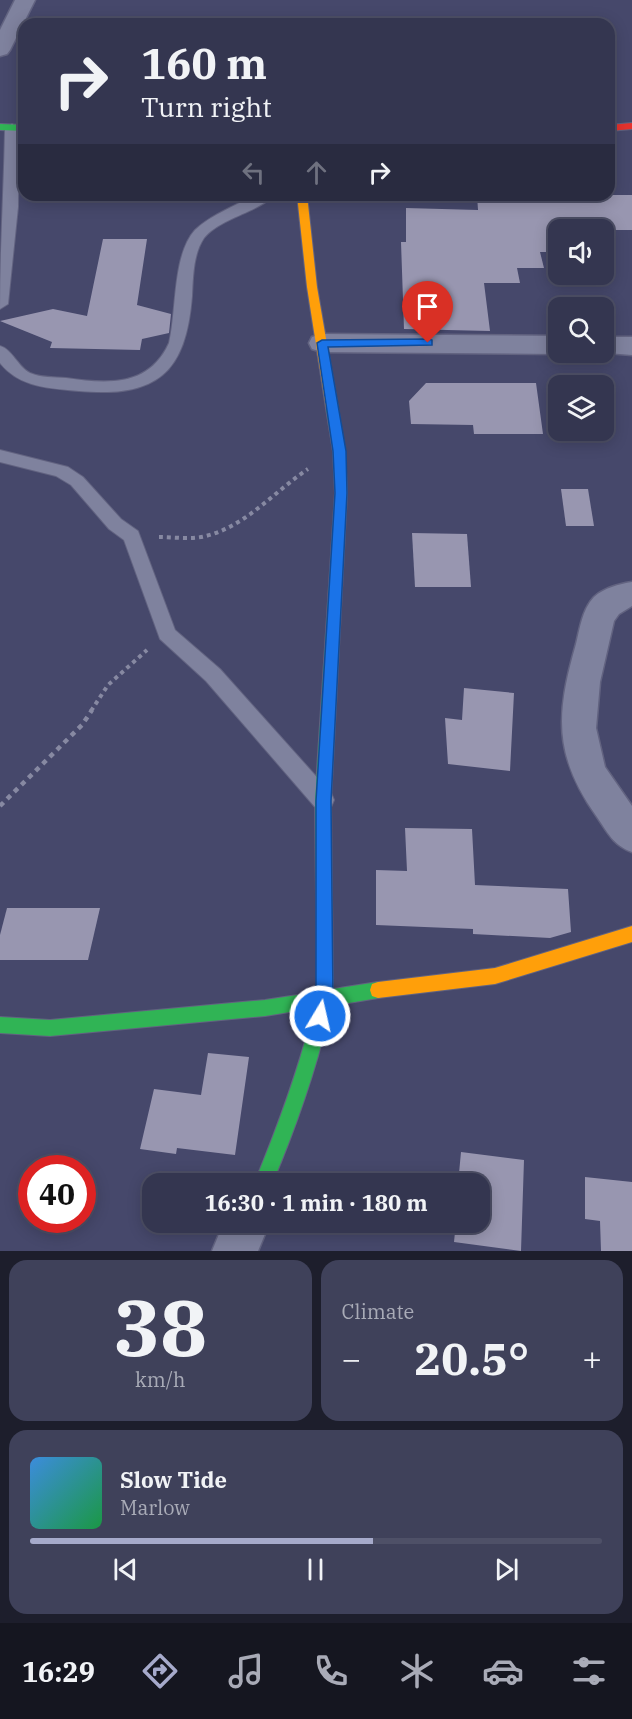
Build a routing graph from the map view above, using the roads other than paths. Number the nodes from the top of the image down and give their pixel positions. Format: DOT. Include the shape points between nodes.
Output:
graph roads {
  1 [pos="25,0"];
  2 [pos="0,50"];
  3 [pos="632,126"];
  4 [pos="615,127"];
  5 [pos="12,128"];
  6 [pos="254,201"];
  7 [pos="303,201"];
  8 [pos="0,304"];
  9 [pos="322,343"];
  10 [pos="548,345"];
  11 [pos="614,346"];
  12 [pos="632,346"];
  13 [pos="0,351"];
  14 [pos="0,456"];
  15 [pos="632,594"];
  16 [pos="323,801"];
  17 [pos="632,835"];
  18 [pos="632,934"];
  19 [pos="325,998"];
  20 [pos="0,1026"];
  21 [pos="268,1173"];
  22 [pos="242,1233"];
  23 [pos="235,1251"];
  1 -- 2 [label="street"];
  3 -- 4 [label="main road"];
  5 -- 8 [label="lane" via="11,207"];
  6 -- 13 [label="lane" via="200,234 190,251 181,336 170,359 141,381 90,387 34,380 21,375"];
  7 -- 9 [label="main road"];
  9 -- 10 [label="street"];
  9 -- 16 [label="main road" via="339,451 341,493"];
  11 -- 12 [label="street"];
  14 -- 16 [label="lane" via="62,471 77,480 115,524 132,536 167,634 213,675"];
  15 -- 17 [label="street" via="606,605 599,614 584,676 580,734 584,759 592,776"];
  16 -- 19 [label="main road"];
  18 -- 19 [label="main road" via="495,976"];
  19 -- 20 [label="main road" via="265,1008 50,1028"];
  19 -- 21 [label="main road" via="311,1054"];
  22 -- 23 [label="street"];
}
